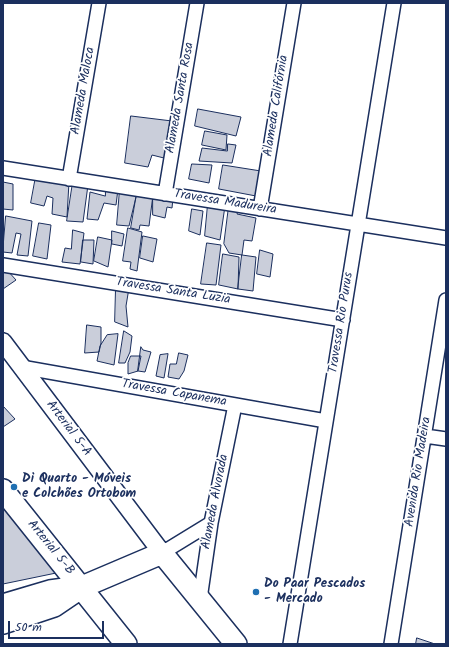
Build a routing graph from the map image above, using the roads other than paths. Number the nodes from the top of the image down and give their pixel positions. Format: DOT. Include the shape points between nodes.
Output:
graph roads {
  1 [pos="99,3"];
  2 [pos="197,3"];
  3 [pos="294,3"];
  4 [pos="394,3"];
  5 [pos="3,168"];
  6 [pos="69,179"];
  7 [pos="165,194"];
  8 [pos="260,209"];
  9 [pos="358,225"];
  10 [pos="446,238"];
  11 [pos="3,265"];
  12 [pos="446,300"];
  13 [pos="343,320"];
  14 [pos="3,342"];
  15 [pos="21,367"];
  16 [pos="235,405"];
  17 [pos="326,422"];
  18 [pos="425,436"];
  19 [pos="446,439"];
  20 [pos="3,490"];
  21 [pos="211,523"];
  22 [pos="162,553"];
  23 [pos="82,587"];
  24 [pos="200,599"];
  25 [pos="3,605"];
  26 [pos="3,622"];
  27 [pos="126,644"];
  28 [pos="236,644"];
  29 [pos="290,644"];
  30 [pos="391,644"];
  1 -- 6 [label="street, Alameda Maloca"];
  2 -- 7 [label="street, Alameda Santa Rosa"];
  3 -- 8 [label="street, Alameda Califórnia"];
  4 -- 9 [label="street, Travessa Rio Purus"];
  5 -- 6 [label="street, Travessa Madureira"];
  6 -- 7 [label="street, Travessa Madureira"];
  7 -- 8 [label="street, Travessa Madureira"];
  8 -- 9 [label="street, Travessa Madureira"];
  9 -- 10 [label="street, Travessa Madureira"];
  9 -- 13 [label="street, Travessa Rio Purus"];
  11 -- 13 [label="street, Travessa Santa Luzia"];
  12 -- 18 [label="street, Avenida Rio Madeira"];
  13 -- 17 [label="street, Travessa Rio Purus"];
  14 -- 15 [label="street, Arterial 5-A"];
  15 -- 16 [label="street, Travessa Capanema"];
  15 -- 22 [label="street, Arterial 5-A"];
  16 -- 17 [label="street, Travessa Capanema"];
  16 -- 21 [label="street, Alameda Alvorada"];
  17 -- 29 [label="street, Travessa Rio Purus"];
  18 -- 19 [label="street"];
  18 -- 30 [label="street, Avenida Rio Madeira"];
  20 -- 23 [label="main road, Arterial 5-B"];
  21 -- 22 [label="street"];
  21 -- 24 [label="street, Alameda Alvorada"];
  22 -- 23 [label="main road"];
  22 -- 24 [label="main road"];
  23 -- 25 [label="main road" via="50,590"];
  23 -- 26 [label="main road" via="54,606"];
  23 -- 27 [label="main road, Arterial 5-B"];
  24 -- 28 [label="main road"];
}
